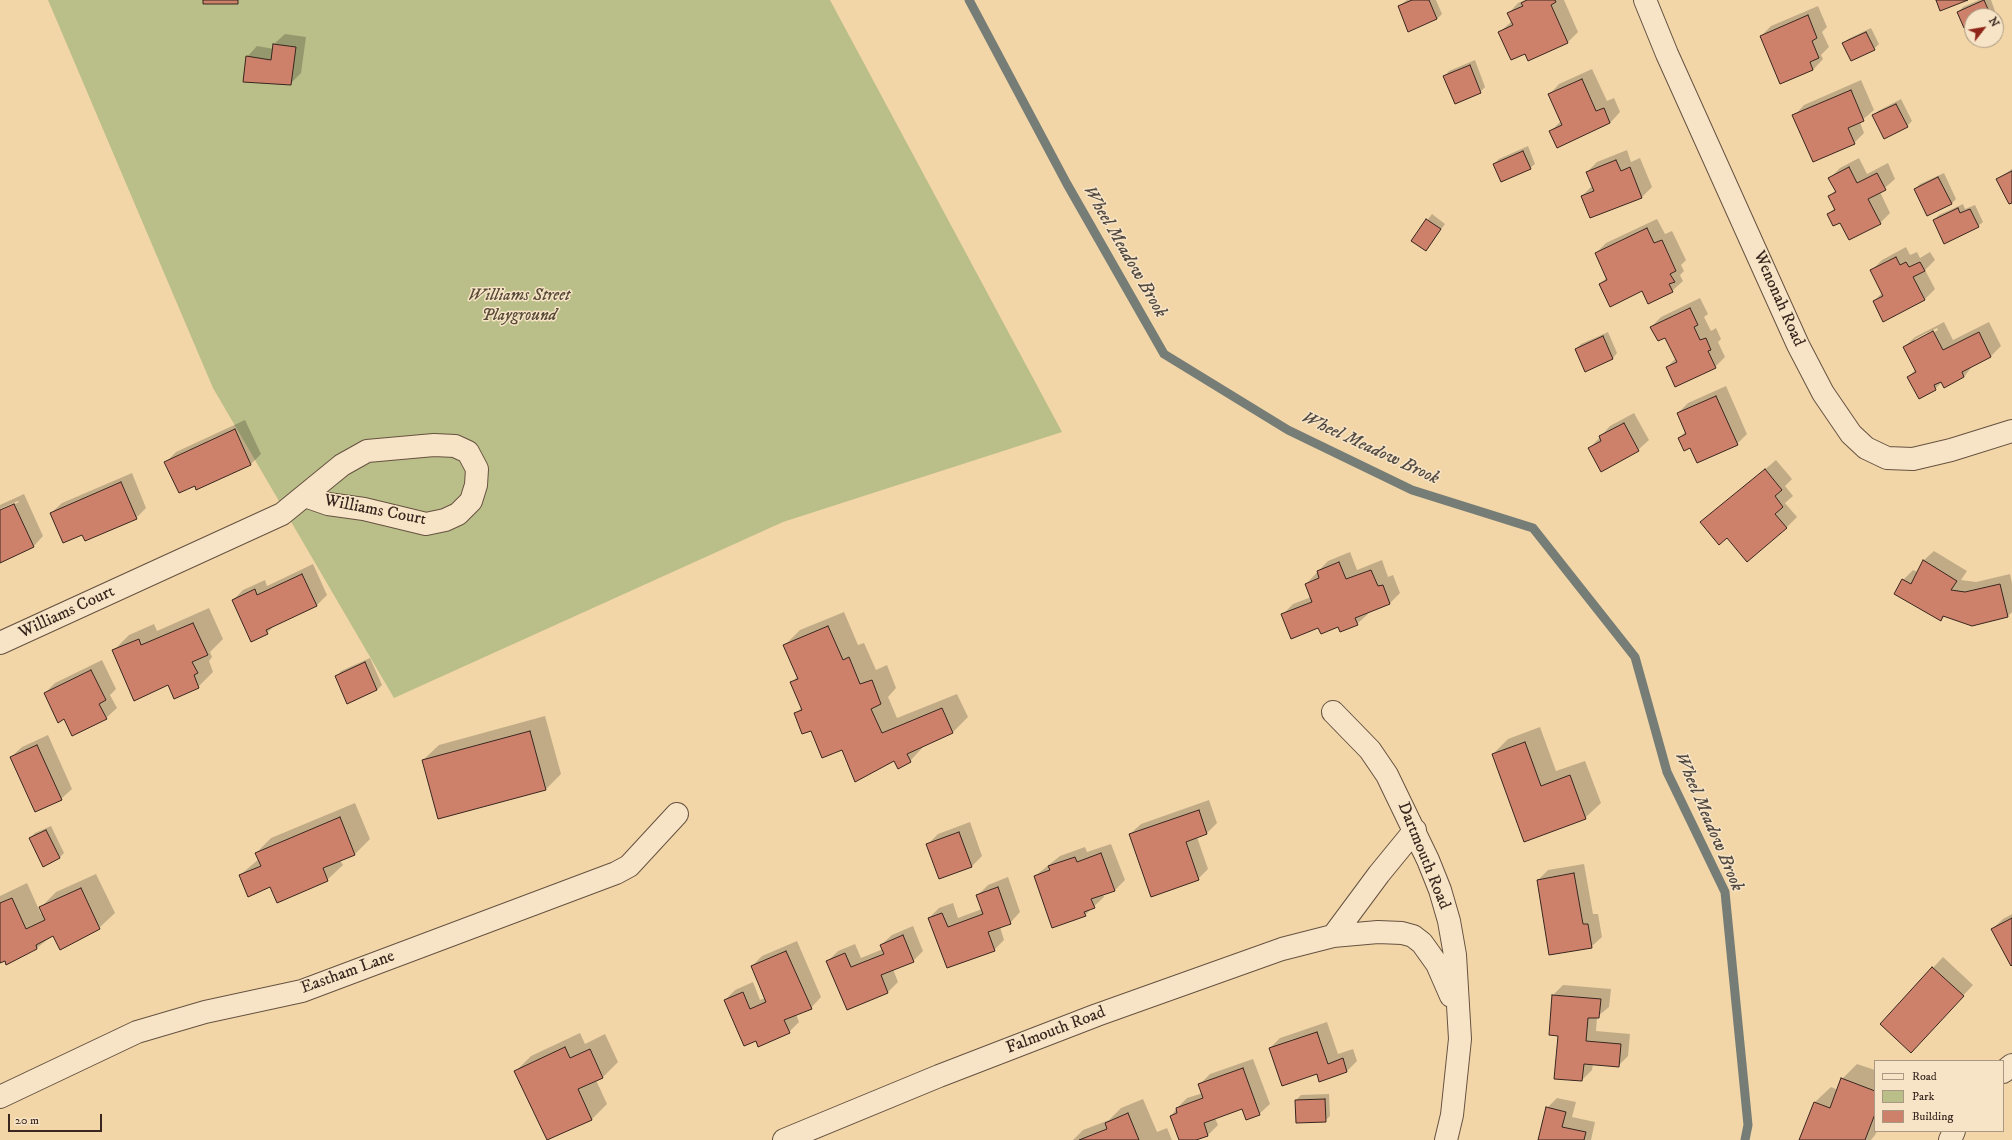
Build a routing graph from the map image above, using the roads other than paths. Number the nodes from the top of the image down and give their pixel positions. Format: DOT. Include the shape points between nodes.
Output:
graph roads {
  1 [pos="1645,0"];
  2 [pos="2012,431"];
  3 [pos="305,496"];
  4 [pos="0,643"];
  5 [pos="1334,712"];
  6 [pos="677,814"];
  7 [pos="1415,830"];
  8 [pos="1333,936"];
  9 [pos="1459,1025"];
  10 [pos="2012,1064"];
  11 [pos="2004,1071"];
  12 [pos="0,1097"];
  13 [pos="784,1140"];
  14 [pos="1446,1140"];
  1 -- 2 [label="street, Wenonah Road" via="1807,364 1851,434 1866,448 1886,458 1913,459"];
  3 -- 3 [label="street, Williams Court" via="342,465 367,452 434,445 455,446 468,452 477,469 471,501 458,514 426,524 364,509 328,504"];
  3 -- 4 [label="street, Williams Court" via="282,514"];
  5 -- 7 [label="street, Dartmouth Road" via="1370,750 1387,775"];
  6 -- 12 [label="street, Eastham Lane" via="629,866 616,873 302,992 205,1012 137,1032"];
  7 -- 8 [label="street"];
  7 -- 9 [label="street, Dartmouth Road" via="1440,890 1449,921 1455,955"];
  8 -- 9 [label="street, Falmouth Road" via="1378,932 1413,936 1430,953 1443,974"];
  8 -- 13 [label="street, Falmouth Road" via="1282,949 1083,1020"];
  9 -- 14 [label="street, Dartmouth Road" via="1460,1053"];
  10 -- 11 [label="street"];
}
